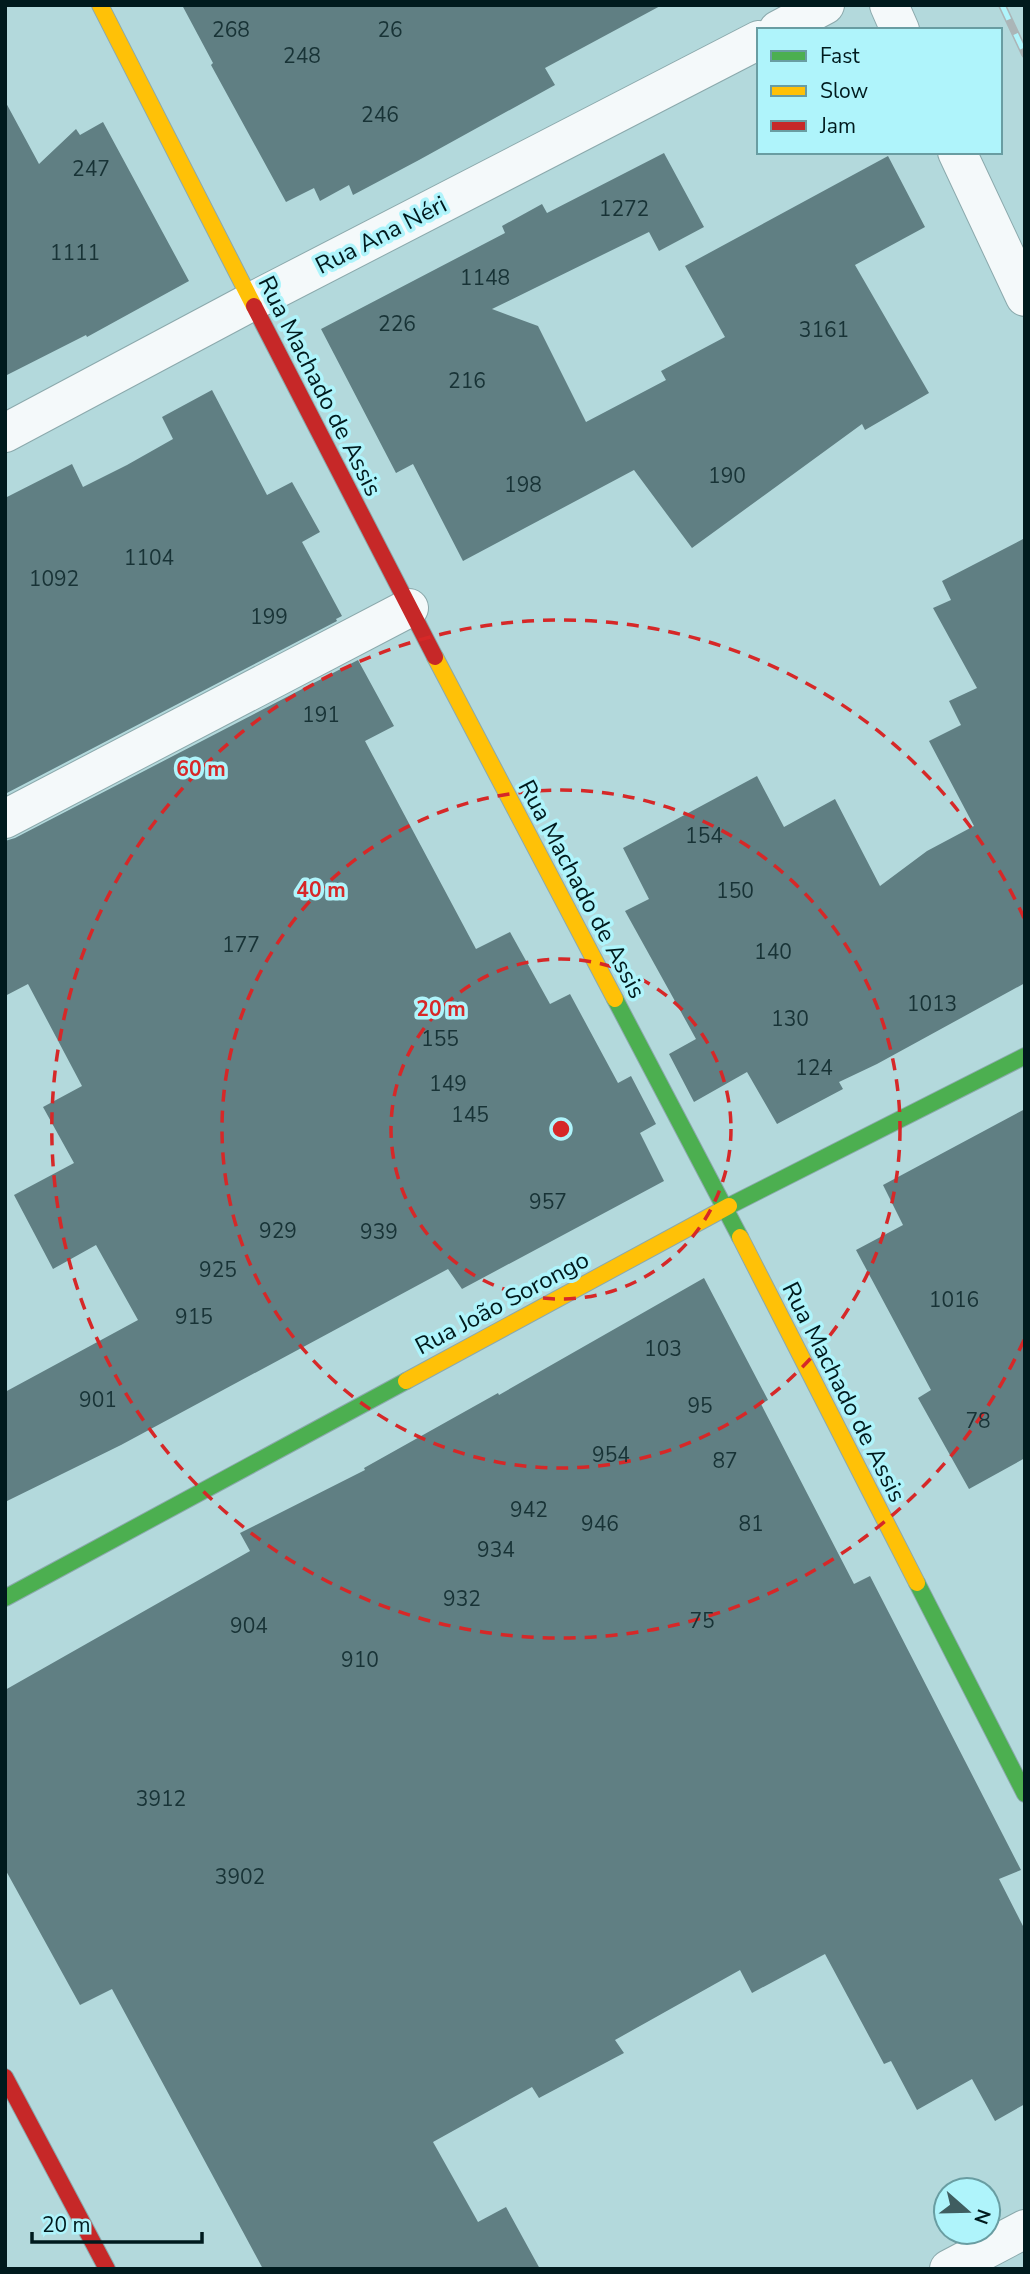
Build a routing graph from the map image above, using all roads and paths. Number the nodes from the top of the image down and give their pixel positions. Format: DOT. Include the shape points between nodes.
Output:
graph roads {
  1 [pos="825,5"];
  2 [pos="889,5"];
  3 [pos="104,6"];
  4 [pos="782,28"];
  5 [pos="899,28"];
  6 [pos="757,41"];
  7 [pos="958,154"];
  8 [pos="1025,298"];
  9 [pos="251,302"];
  10 [pos="5,433"];
  11 [pos="408,608"];
  12 [pos="5,819"];
  13 [pos="1025,1056"];
  14 [pos="725,1208"];
  15 [pos="5,1598"];
  16 [pos="1025,1794"];
  17 [pos="5,2077"];
  18 [pos="1025,2230"];
  19 [pos="107,2269"];
  20 [pos="949,2269"];
  1 -- 4 [label="street"];
  2 -- 5 [label="street"];
  3 -- 9 [label="street, Rua Machado de Assis"];
  6 -- 9 [label="street, Rua Ana Néri"];
  7 -- 8 [label="street"];
  9 -- 10 [label="street, Rua Ana Néri"];
  9 -- 11 [label="street, Rua Machado de Assis"];
  11 -- 12 [label="street"];
  11 -- 14 [label="street, Rua Machado de Assis"];
  13 -- 14 [label="street, Rua João Sorongo"];
  14 -- 15 [label="street, Rua João Sorongo"];
  14 -- 16 [label="street, Rua Machado de Assis"];
  17 -- 19 [label="street"];
  18 -- 20 [label="street"];
}
